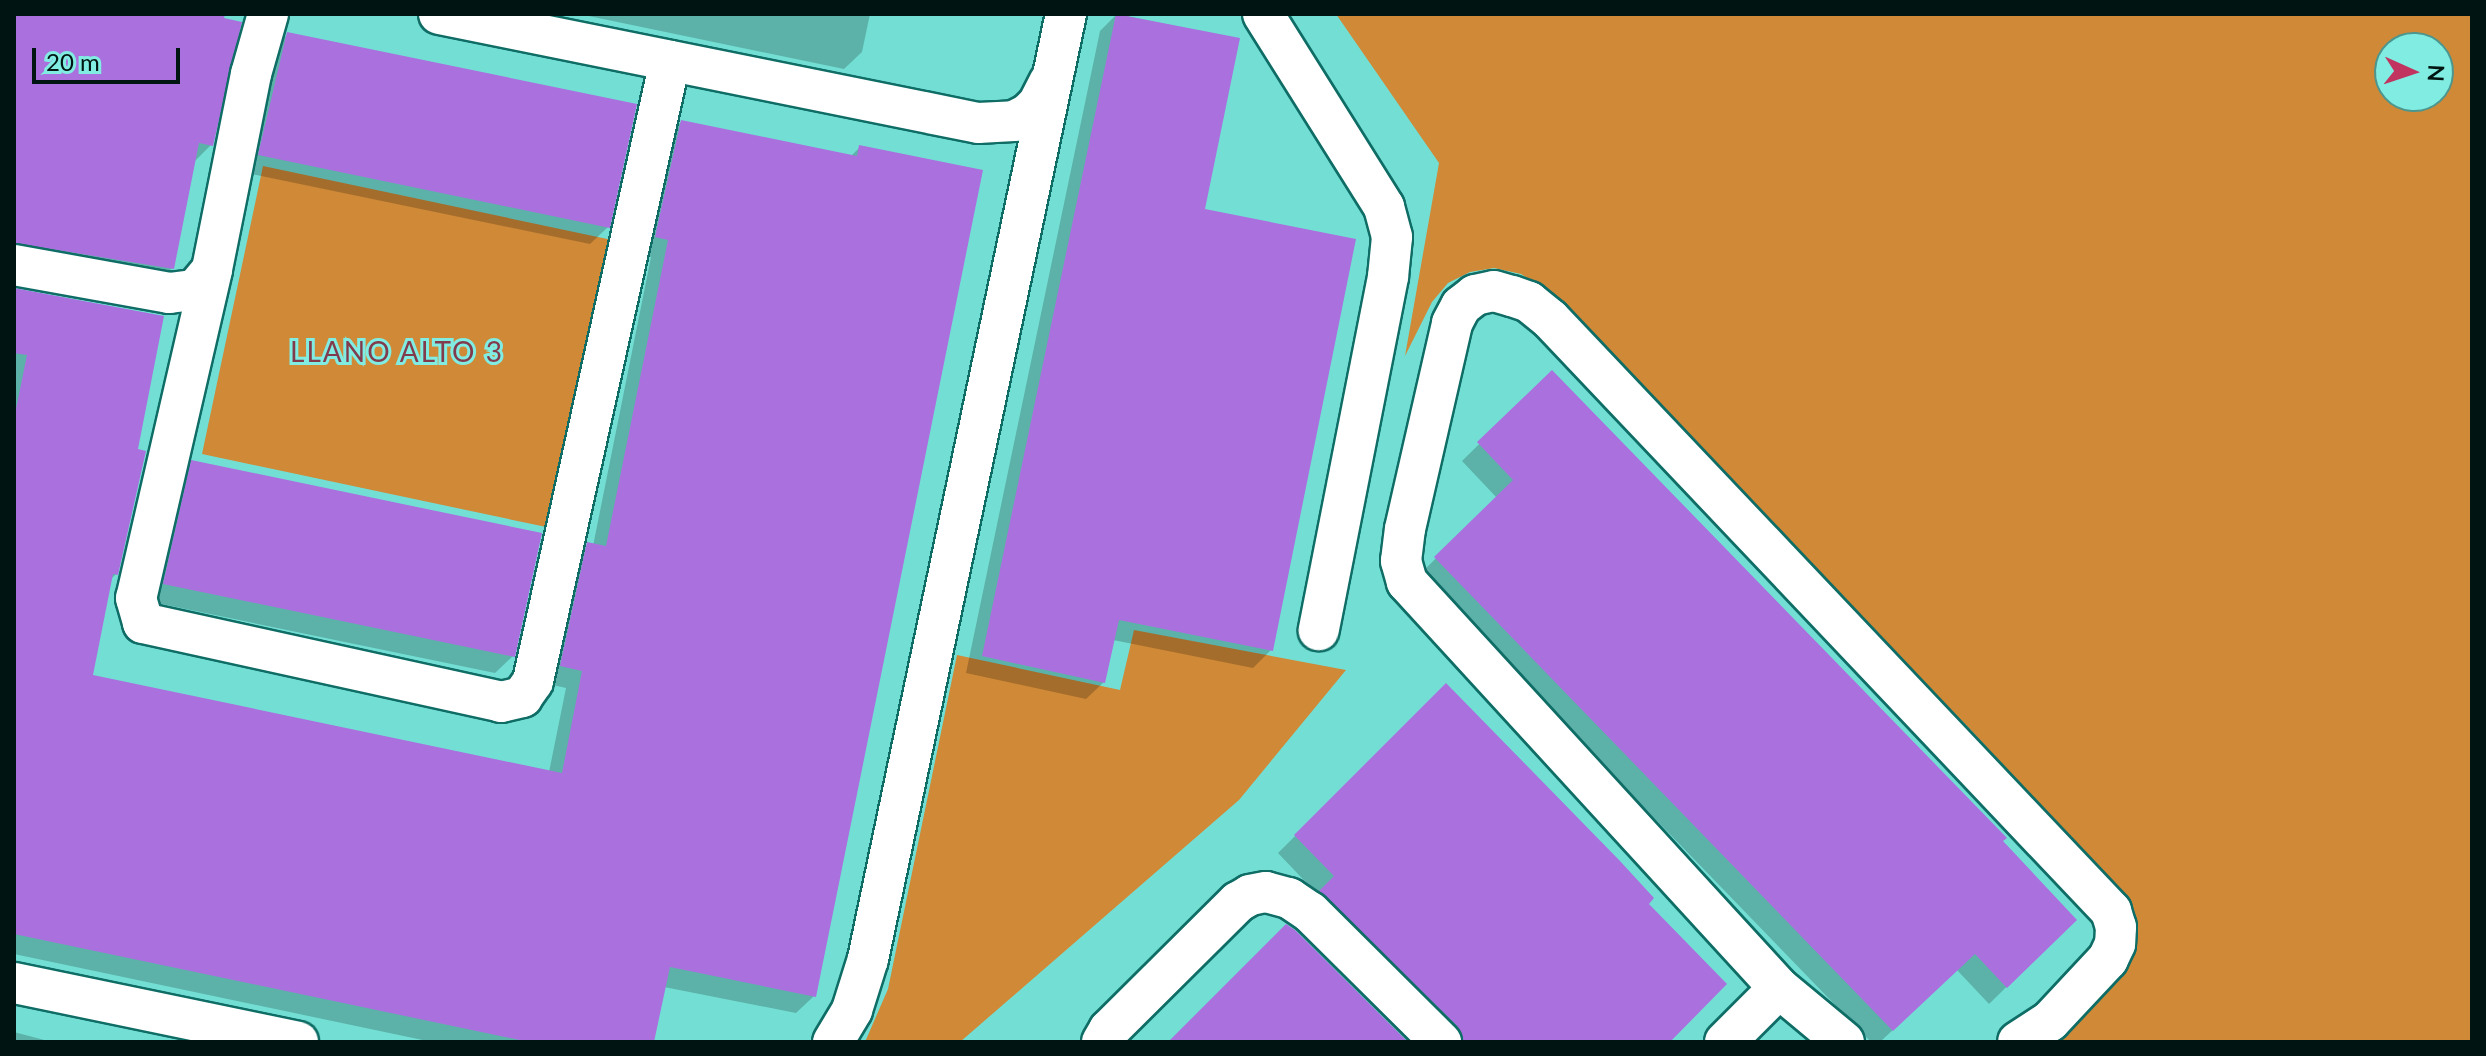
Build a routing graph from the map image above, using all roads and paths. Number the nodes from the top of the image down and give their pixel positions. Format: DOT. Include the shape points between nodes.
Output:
graph roads {
  1 [pos="268,14"];
  2 [pos="439,14"];
  3 [pos="1066,14"];
  4 [pos="1263,14"];
  5 [pos="670,61"];
  6 [pos="1056,66"];
  7 [pos="14,265"];
  8 [pos="212,270"];
  9 [pos="1319,630"];
  10 [pos="14,983"];
  11 [pos="1779,988"];
  12 [pos="170,1029"];
  13 [pos="298,1042"];
  14 [pos="833,1042"];
  15 [pos="1102,1042"];
  16 [pos="1441,1042"];
  17 [pos="1725,1042"];
  18 [pos="1844,1042"];
  19 [pos="2018,1042"];
  1 -- 8 [label="street"];
  2 -- 5 [label="street"];
  3 -- 6 [label="street"];
  4 -- 9 [label="street" via="1384,207 1392,237"];
  5 -- 6 [label="street" via="978,123 1014,121 1028,114"];
  5 -- 8 [label="street" via="533,681 522,697 501,702 143,623 136,598"];
  6 -- 14 [label="street" via="868,959 852,1010"];
  7 -- 8 [label="street" via="169,293 195,290"];
  10 -- 12 [label="street"];
  11 -- 17 [label="street"];
  11 -- 18 [label="street"];
  11 -- 19 [label="street" via="1405,577 1405,529 1452,323 1475,295 1494,291 1512,296 1550,319 2111,911 2115,944 2108,959 2050,1021"];
  12 -- 13 [label="street"];
  15 -- 16 [label="street" via="1238,902 1266,892 1289,898 1310,912"];
}
